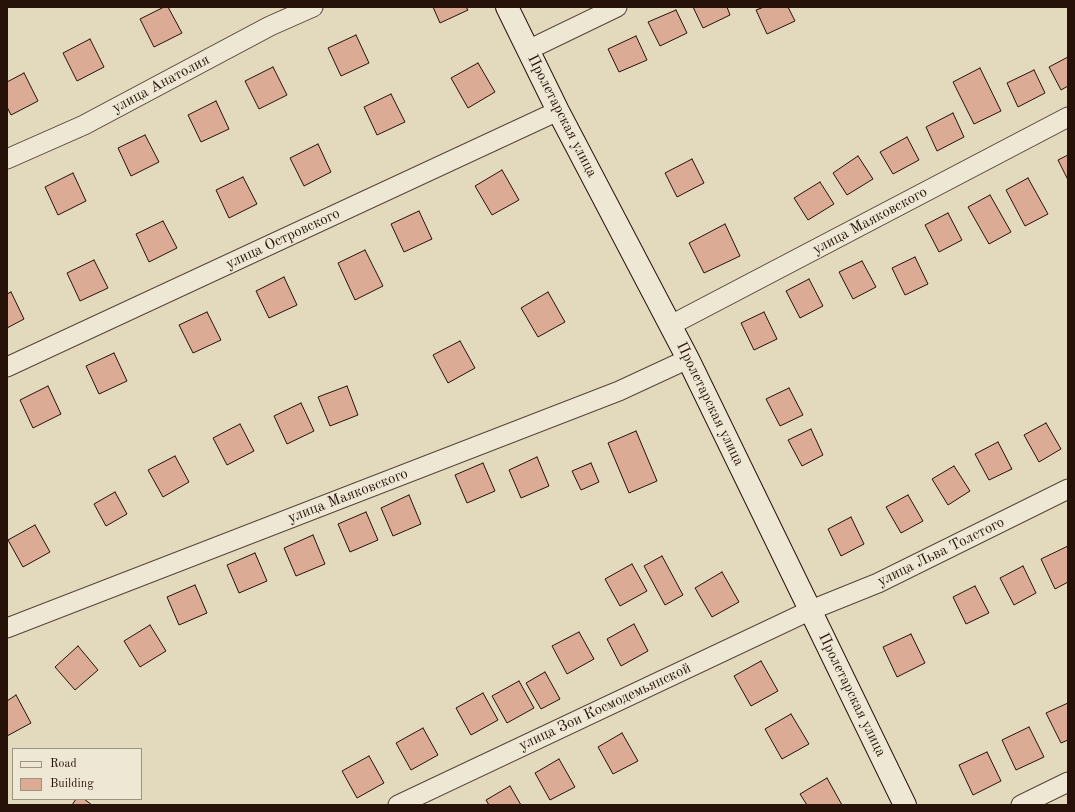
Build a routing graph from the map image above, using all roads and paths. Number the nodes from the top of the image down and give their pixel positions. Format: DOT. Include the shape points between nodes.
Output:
graph roads {
  1 [pos="313,7"];
  2 [pos="507,7"];
  3 [pos="617,7"];
  4 [pos="528,50"];
  5 [pos="558,111"];
  6 [pos="1068,117"];
  7 [pos="7,159"];
  8 [pos="671,325"];
  9 [pos="688,359"];
  10 [pos="7,367"];
  11 [pos="1068,489"];
  12 [pos="811,610"];
  13 [pos="7,628"];
  14 [pos="1068,782"];
  15 [pos="398,805"];
  16 [pos="905,805"];
  17 [pos="1021,805"];
  1 -- 7 [label="street, улица Анатолия" via="270,26 84,125"];
  2 -- 4 [label="street, Пролетарская улица"];
  3 -- 4 [label="street"];
  4 -- 5 [label="street, Пролетарская улица"];
  5 -- 8 [label="street, Пролетарская улица"];
  5 -- 10 [label="street, улица Островского"];
  6 -- 8 [label="street, улица Маяковского"];
  8 -- 9 [label="street, Пролетарская улица"];
  9 -- 12 [label="street, Пролетарская улица"];
  9 -- 13 [label="street, улица Маяковского" via="619,391"];
  11 -- 12 [label="street, улица Льва Толстого" via="878,583"];
  12 -- 15 [label="street, улица Зои Космодемьянской"];
  12 -- 16 [label="street, Пролетарская улица"];
  14 -- 17 [label="street"];
}
